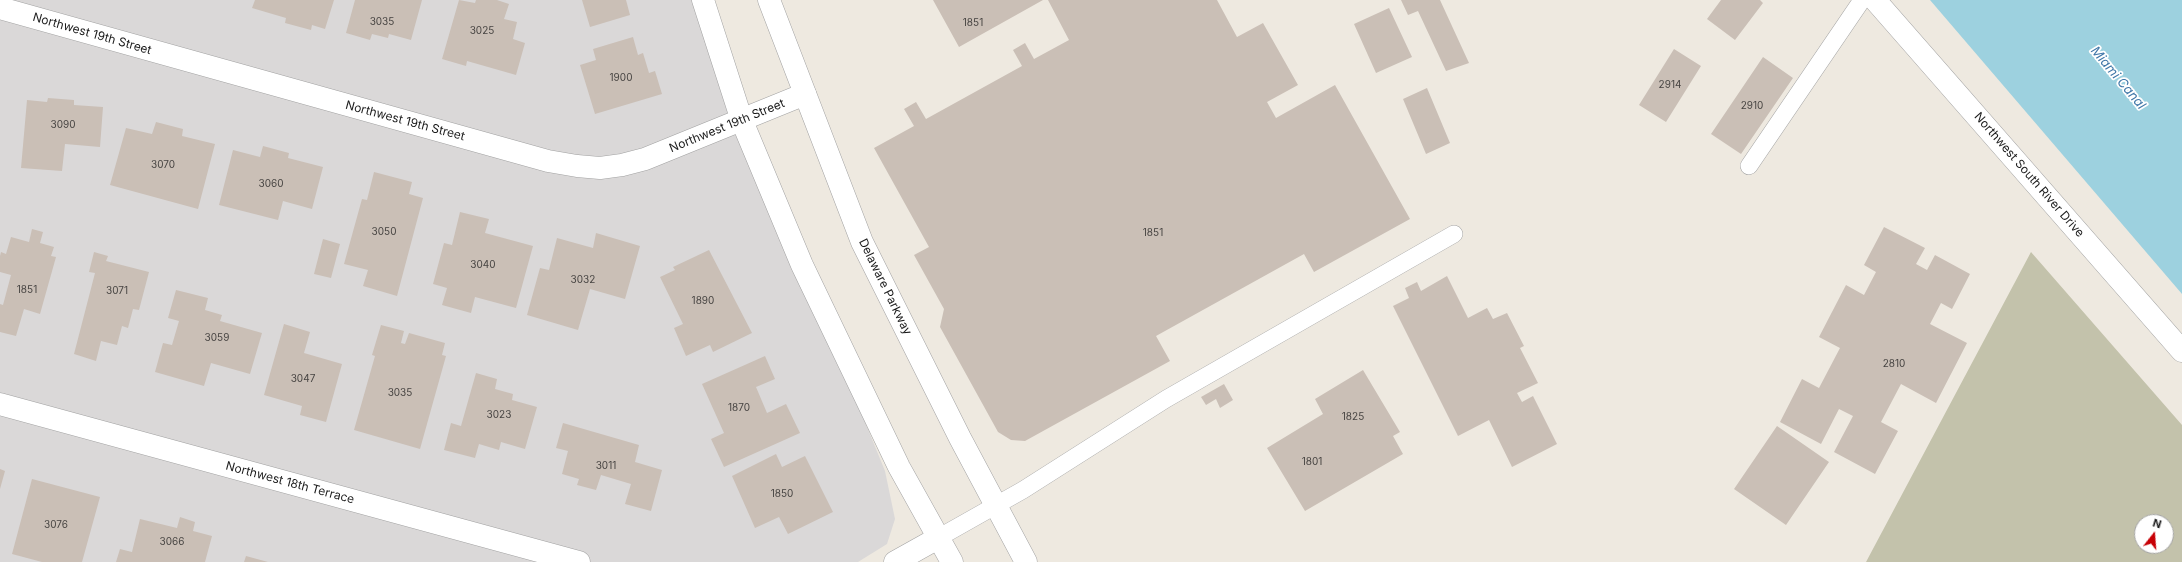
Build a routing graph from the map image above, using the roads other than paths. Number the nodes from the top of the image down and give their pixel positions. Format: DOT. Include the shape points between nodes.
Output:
graph roads {
  1 [pos="703,0"];
  2 [pos="769,0"];
  3 [pos="1862,0"];
  4 [pos="1875,0"];
  5 [pos="0,8"];
  6 [pos="805,94"];
  7 [pos="742,121"];
  8 [pos="1749,166"];
  9 [pos="1454,234"];
  10 [pos="2182,351"];
  11 [pos="0,404"];
  12 [pos="995,507"];
  13 [pos="938,538"];
  14 [pos="579,562"];
  15 [pos="895,562"];
  16 [pos="952,562"];
  17 [pos="1026,562"];
  1 -- 7 [label="street"];
  2 -- 6 [label="street, Delaware Parkway"];
  3 -- 8 [label="lane"];
  4 -- 10 [label="street, Northwest South River Drive"];
  5 -- 7 [label="street, Northwest 19th Street" via="548,161 577,166 600,168 645,159"];
  6 -- 7 [label="street, Northwest 19th Street"];
  6 -- 12 [label="street, Delaware Parkway" via="862,242"];
  7 -- 13 [label="street" via="802,265 899,467"];
  9 -- 12 [label="lane" via="1166,399"];
  11 -- 14 [label="street, Northwest 18th Terrace"];
  12 -- 13 [label="lane"];
  12 -- 17 [label="street, Delaware Parkway"];
  13 -- 15 [label="street"];
  13 -- 16 [label="street"];
}
